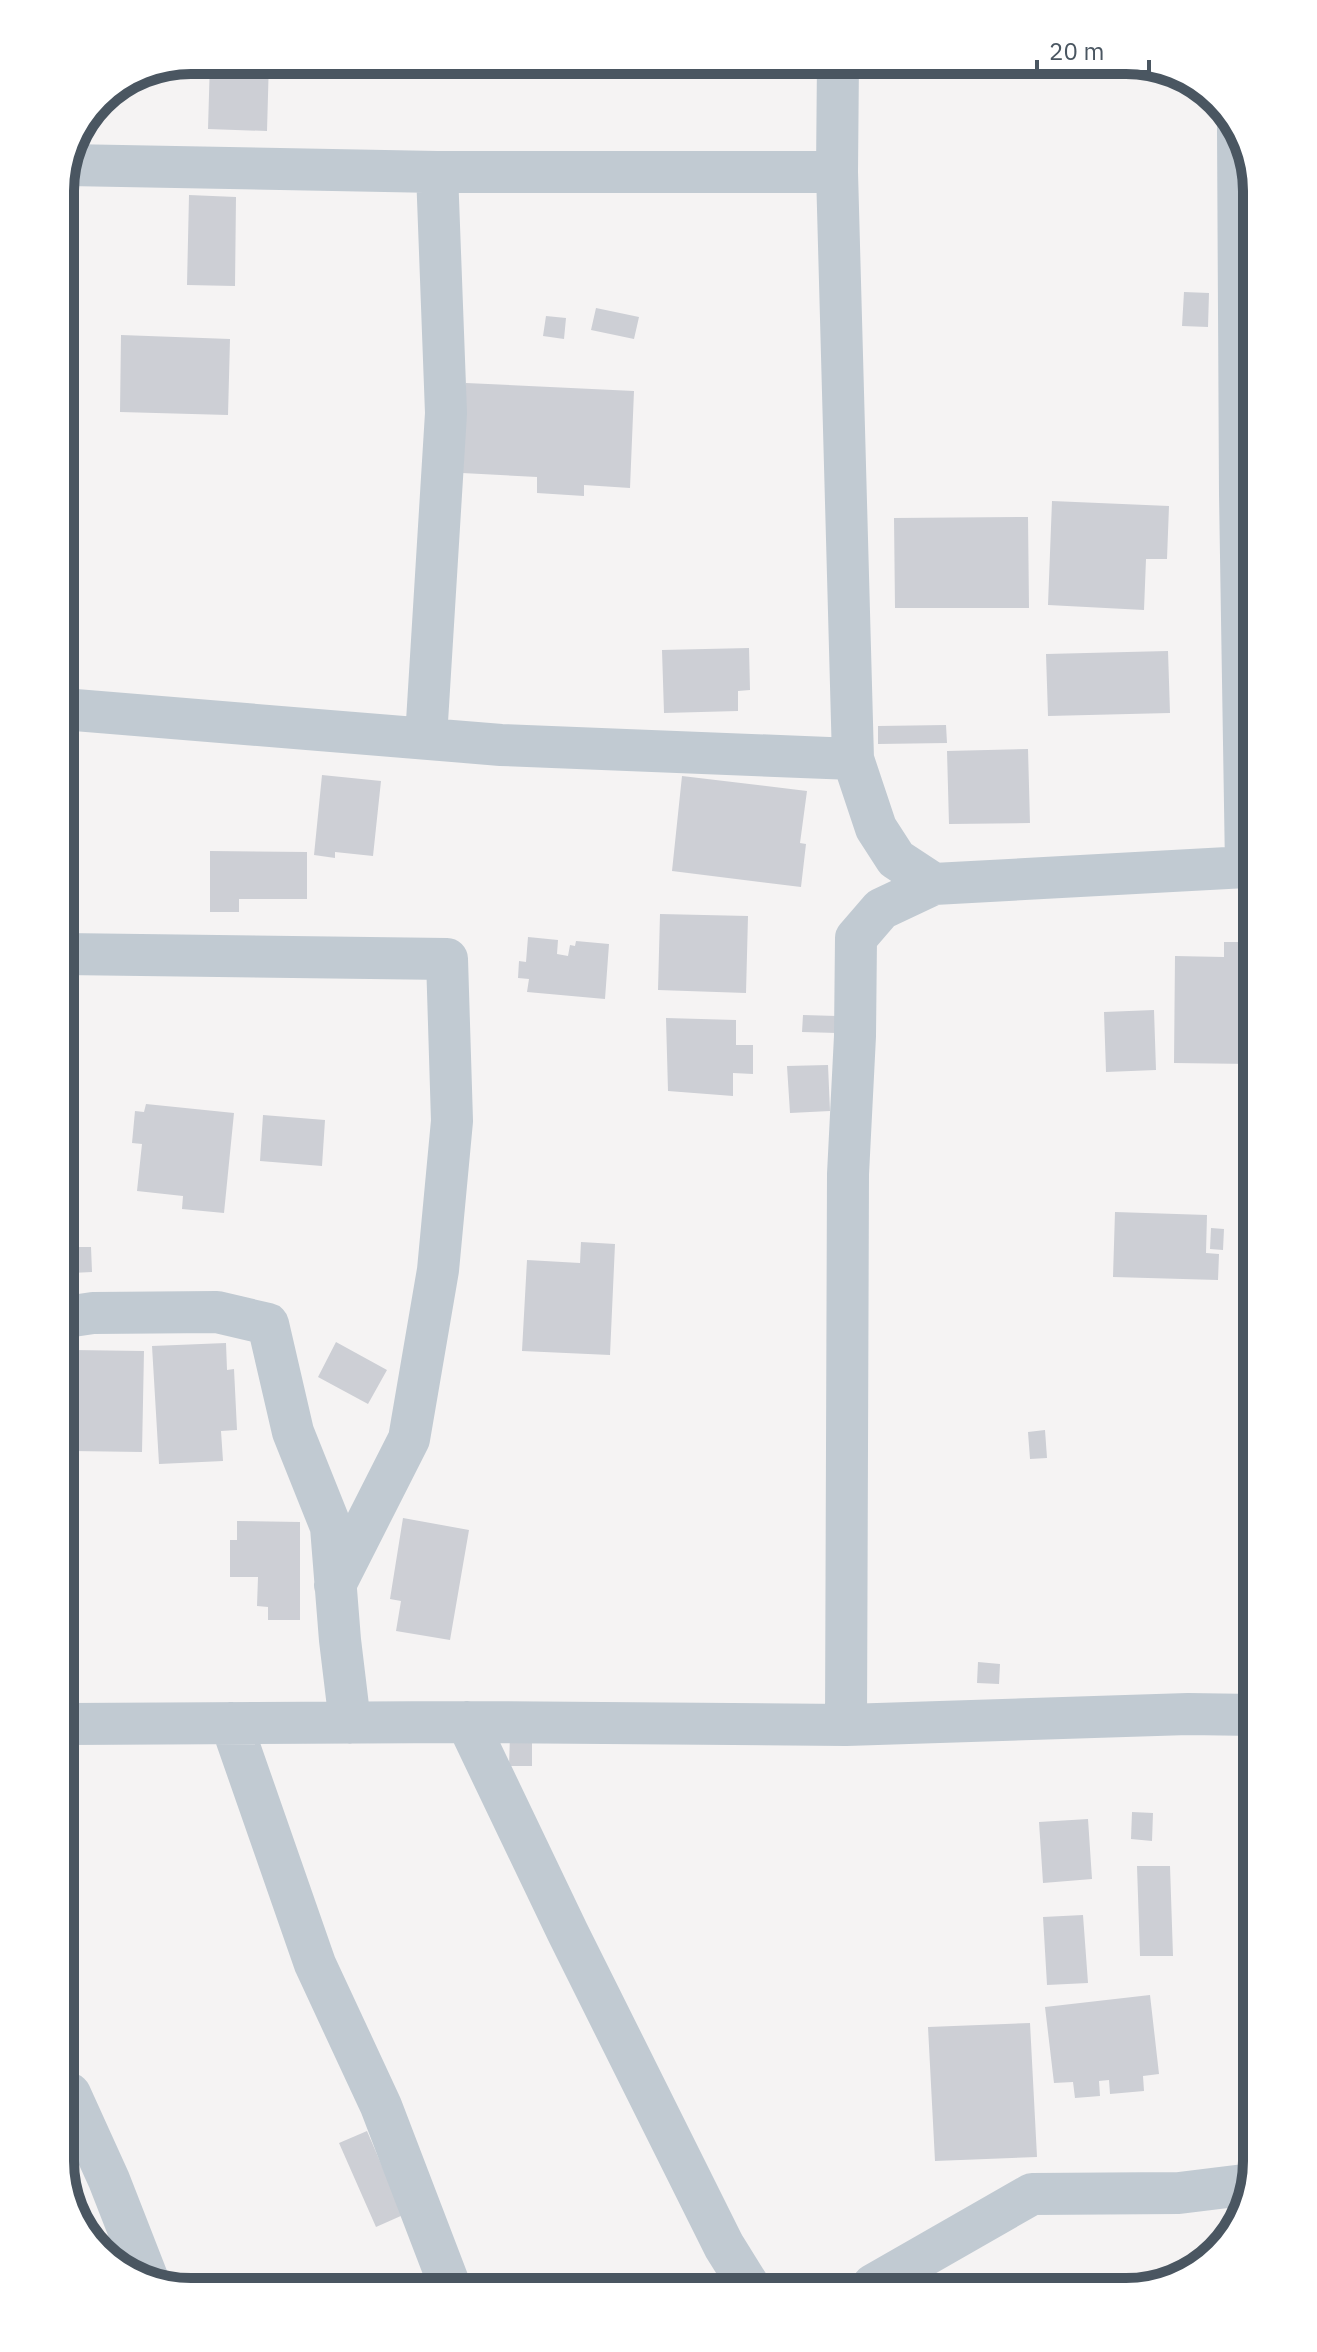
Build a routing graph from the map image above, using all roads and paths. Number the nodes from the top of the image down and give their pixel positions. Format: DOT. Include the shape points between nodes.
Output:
graph roads {
  1 [pos="838,74"];
  2 [pos="77,165"];
  3 [pos="437,172"];
  4 [pos="837,172"];
  5 [pos="1243,189"];
  6 [pos="1243,634"];
  7 [pos="74,710"];
  8 [pos="426,738"];
  9 [pos="853,759"];
  10 [pos="1243,867"];
  11 [pos="934,884"];
  12 [pos="74,954"];
  13 [pos="74,1316"];
  14 [pos="335,1585"];
  15 [pos="1243,1715"];
  16 [pos="467,1722"];
  17 [pos="231,1723"];
  18 [pos="350,1723"];
  19 [pos="74,1724"];
  20 [pos="846,1725"];
  21 [pos="74,2103"];
  22 [pos="1240,2185"];
  23 [pos="143,2268"];
  24 [pos="447,2278"];
  25 [pos="744,2278"];
  26 [pos="885,2278"];
  1 -- 4 [label="street"];
  2 -- 3 [label="street"];
  3 -- 4 [label="street"];
  3 -- 8 [label="street" via="446,413"];
  4 -- 9 [label="street"];
  5 -- 6 [label="street"];
  7 -- 8 [label="street"];
  8 -- 9 [label="street"];
  9 -- 11 [label="street" via="876,828 896,859"];
  10 -- 11 [label="street"];
  11 -- 20 [label="street" via="881,909 856,938 848,1174"];
  12 -- 14 [label="street" via="447,959 452,1121 438,1270 409,1439"];
  13 -- 14 [label="street" via="217,1312 268,1324 293,1432 331,1527"];
  14 -- 18 [label="street"];
  15 -- 20 [label="street"];
  16 -- 18 [label="street"];
  16 -- 20 [label="street"];
  16 -- 25 [label="street" via="716,2232"];
  17 -- 18 [label="street"];
  17 -- 19 [label="street"];
  17 -- 24 [label="street" via="315,1964 381,2106"];
  21 -- 23 [label="street"];
  22 -- 26 [label="street" via="1179,2193 1032,2194"];
}
